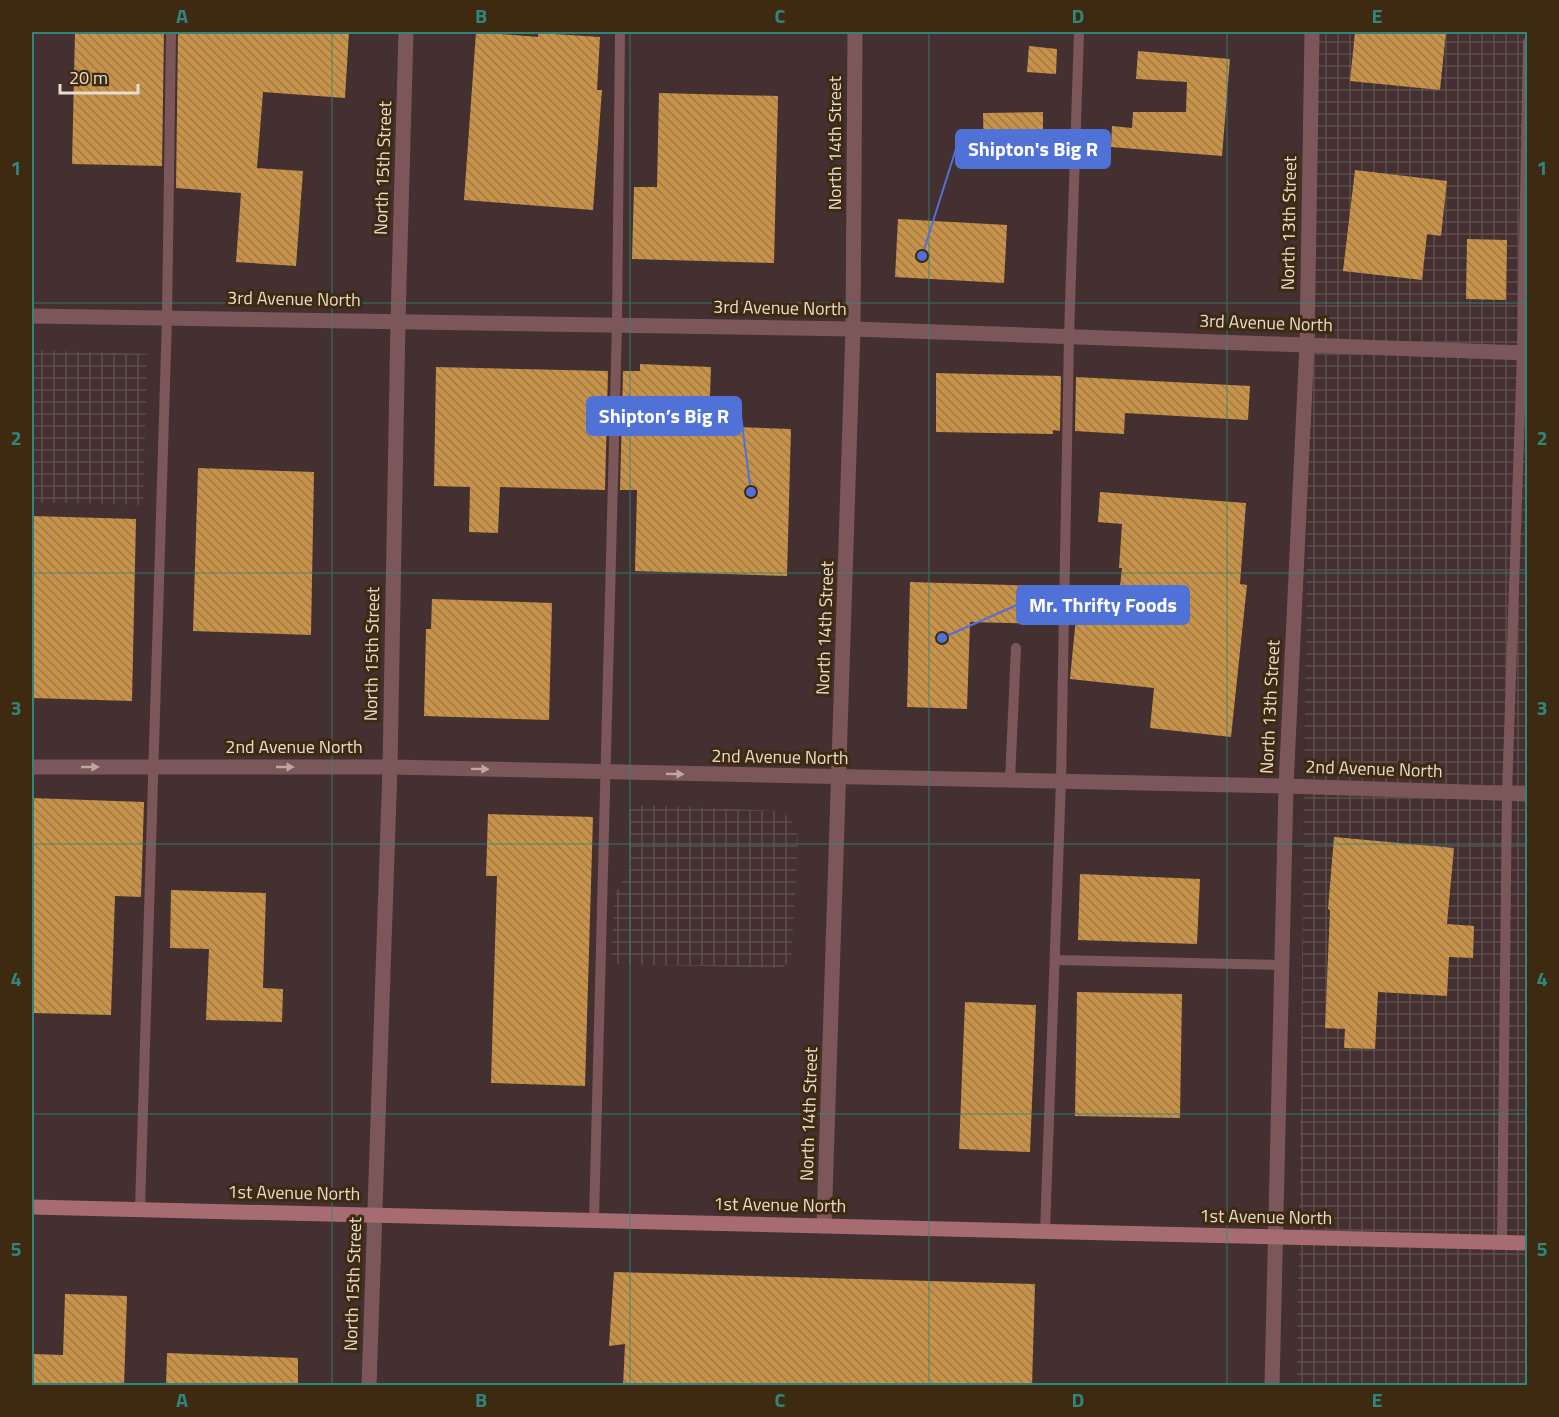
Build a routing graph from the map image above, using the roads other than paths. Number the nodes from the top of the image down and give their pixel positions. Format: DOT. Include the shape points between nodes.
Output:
graph roads {
  1 [pos="171,32"];
  2 [pos="406,32"];
  3 [pos="620,32"];
  4 [pos="855,32"];
  5 [pos="1078,32"];
  6 [pos="1312,32"];
  7 [pos="1527,42"];
  8 [pos="32,316"];
  9 [pos="167,316"];
  10 [pos="398,320"];
  11 [pos="617,324"];
  12 [pos="853,329"];
  13 [pos="1070,336"];
  14 [pos="1307,344"];
  15 [pos="1525,353"];
  16 [pos="1016,648"];
  17 [pos="32,767"];
  18 [pos="154,767"];
  19 [pos="390,767"];
  20 [pos="606,772"];
  21 [pos="840,778"];
  22 [pos="1010,781"];
  23 [pos="1061,782"];
  24 [pos="1286,786"];
  25 [pos="1507,793"];
  26 [pos="1527,794"];
  27 [pos="1054,960"];
  28 [pos="1282,965"];
  29 [pos="32,1207"];
  30 [pos="140,1209"];
  31 [pos="374,1215"];
  32 [pos="594,1220"];
  33 [pos="824,1226"];
  34 [pos="1046,1231"];
  35 [pos="1276,1237"];
  36 [pos="1502,1242"];
  37 [pos="1527,1243"];
  38 [pos="369,1386"];
  39 [pos="1272,1386"];
  1 -- 9 [label="lane"];
  2 -- 10 [label="street, North 15th Street"];
  3 -- 11 [label="lane"];
  4 -- 12 [label="street, North 14th Street"];
  5 -- 13 [label="lane"];
  6 -- 14 [label="street, North 13th Street"];
  7 -- 15 [label="lane"];
  8 -- 9 [label="street, 3rd Avenue North"];
  9 -- 10 [label="street, 3rd Avenue North"];
  9 -- 18 [label="lane"];
  10 -- 11 [label="street, 3rd Avenue North"];
  10 -- 19 [label="street, North 15th Street"];
  11 -- 12 [label="street, 3rd Avenue North"];
  11 -- 20 [label="lane"];
  12 -- 13 [label="street, 3rd Avenue North"];
  12 -- 21 [label="street, North 14th Street"];
  13 -- 14 [label="street, 3rd Avenue North"];
  13 -- 23 [label="lane"];
  14 -- 15 [label="street, 3rd Avenue North"];
  14 -- 24 [label="street, North 13th Street"];
  15 -- 25 [label="lane"];
  16 -- 22 [label="lane"];
  17 -- 18 [label="street, 2nd Avenue North, one-way"];
  18 -- 19 [label="street, 2nd Avenue North, one-way"];
  18 -- 30 [label="lane"];
  19 -- 20 [label="street, 2nd Avenue North, one-way"];
  19 -- 31 [label="street, North 15th Street"];
  20 -- 21 [label="street, 2nd Avenue North, one-way"];
  20 -- 32 [label="lane"];
  21 -- 22 [label="street, 2nd Avenue North"];
  21 -- 33 [label="street, North 14th Street"];
  22 -- 23 [label="street, 2nd Avenue North"];
  23 -- 24 [label="street, 2nd Avenue North"];
  23 -- 27 [label="lane"];
  24 -- 25 [label="street, 2nd Avenue North"];
  24 -- 28 [label="street, North 13th Street"];
  25 -- 26 [label="street, 2nd Avenue North"];
  25 -- 36 [label="lane"];
  27 -- 28 [label="lane"];
  27 -- 34 [label="lane"];
  28 -- 35 [label="street, North 13th Street"];
  29 -- 30 [label="main road, 1st Avenue North"];
  30 -- 31 [label="main road, 1st Avenue North"];
  31 -- 32 [label="main road, 1st Avenue North"];
  31 -- 38 [label="street, North 15th Street"];
  32 -- 33 [label="main road, 1st Avenue North"];
  33 -- 34 [label="main road, 1st Avenue North"];
  34 -- 35 [label="main road, 1st Avenue North"];
  35 -- 36 [label="main road, 1st Avenue North"];
  35 -- 39 [label="street, North 13th Street"];
  36 -- 37 [label="main road, 1st Avenue North"];
}
